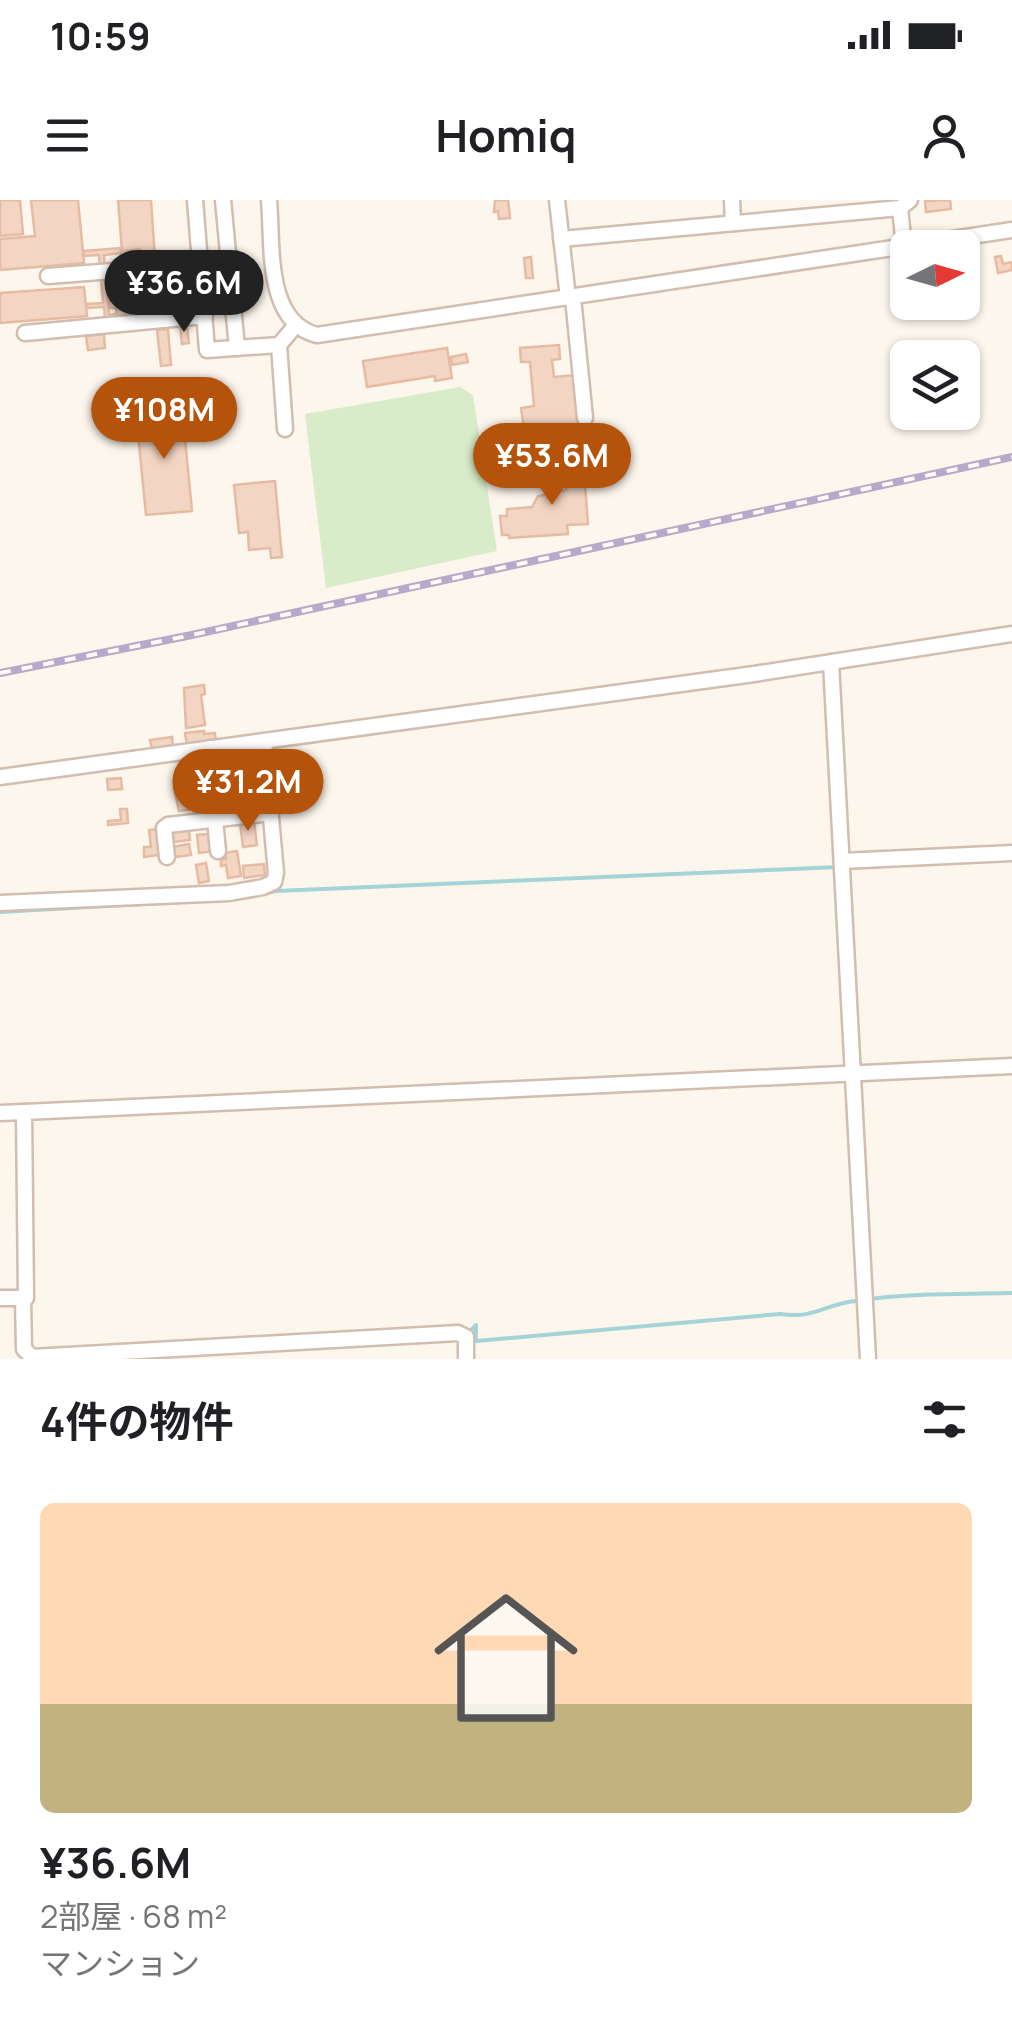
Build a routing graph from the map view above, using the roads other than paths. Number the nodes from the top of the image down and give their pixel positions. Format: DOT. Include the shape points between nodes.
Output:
graph roads {
  1 [pos="195,200"];
  2 [pos="223,200"];
  3 [pos="270,200"];
  4 [pos="557,200"];
  5 [pos="732,200"];
  6 [pos="900,202"];
  7 [pos="846,206"];
  8 [pos="733,223"];
  9 [pos="902,230"];
  10 [pos="1012,230"];
  11 [pos="980,235"];
  12 [pos="561,239"];
  13 [pos="890,249"];
  14 [pos="229,262"];
  15 [pos="200,264"];
  16 [pos="48,276"];
  17 [pos="570,298"];
  18 [pos="205,316"];
  19 [pos="296,326"];
  20 [pos="25,333"];
  21 [pos="279,345"];
  22 [pos="236,348"];
  23 [pos="585,418"];
  24 [pos="286,430"];
  25 [pos="1012,634"];
  26 [pos="831,662"];
  27 [pos="264,741"];
  28 [pos="210,748"];
  29 [pos="0,777"];
  30 [pos="271,814"];
  31 [pos="216,820"];
  32 [pos="218,851"];
  33 [pos="1012,853"];
  34 [pos="167,858"];
  35 [pos="842,861"];
  36 [pos="0,903"];
  37 [pos="1012,1066"];
  38 [pos="851,1074"];
  39 [pos="24,1112"];
  40 [pos="0,1113"];
  41 [pos="0,1298"];
  42 [pos="23,1298"];
  43 [pos="466,1359"];
  44 [pos="868,1359"];
  1 -- 15 [label="street"];
  2 -- 14 [label="street"];
  3 -- 19 [label="street" via="278,290"];
  4 -- 12 [label="street"];
  5 -- 8 [label="street"];
  6 -- 7 [label="street"];
  6 -- 9 [label="street"];
  7 -- 8 [label="street"];
  8 -- 12 [label="street"];
  10 -- 11 [label="street"];
  12 -- 17 [label="street"];
  13 -- 17 [label="street"];
  14 -- 15 [label="street"];
  14 -- 22 [label="street"];
  15 -- 16 [label="street"];
  15 -- 18 [label="street"];
  17 -- 19 [label="street" via="323,335"];
  17 -- 23 [label="street"];
  18 -- 20 [label="street"];
  18 -- 22 [label="street" via="208,350"];
  19 -- 21 [label="street"];
  21 -- 22 [label="street"];
  21 -- 24 [label="street"];
  25 -- 26 [label="street"];
  26 -- 27 [label="street"];
  26 -- 35 [label="street"];
  27 -- 28 [label="street"];
  27 -- 30 [label="street"];
  28 -- 29 [label="street"];
  28 -- 31 [label="street"];
  30 -- 31 [label="street"];
  30 -- 36 [label="street" via="276,873 263,888"];
  31 -- 32 [label="street"];
  31 -- 34 [label="street" via="164,828"];
  33 -- 35 [label="street"];
  35 -- 38 [label="street"];
  37 -- 38 [label="street"];
  38 -- 39 [label="street"];
  38 -- 44 [label="street"];
  39 -- 40 [label="street"];
  39 -- 42 [label="street"];
  41 -- 42 [label="street"];
  42 -- 43 [label="street" via="24,1350 32,1357 458,1334 466,1337"];
}
